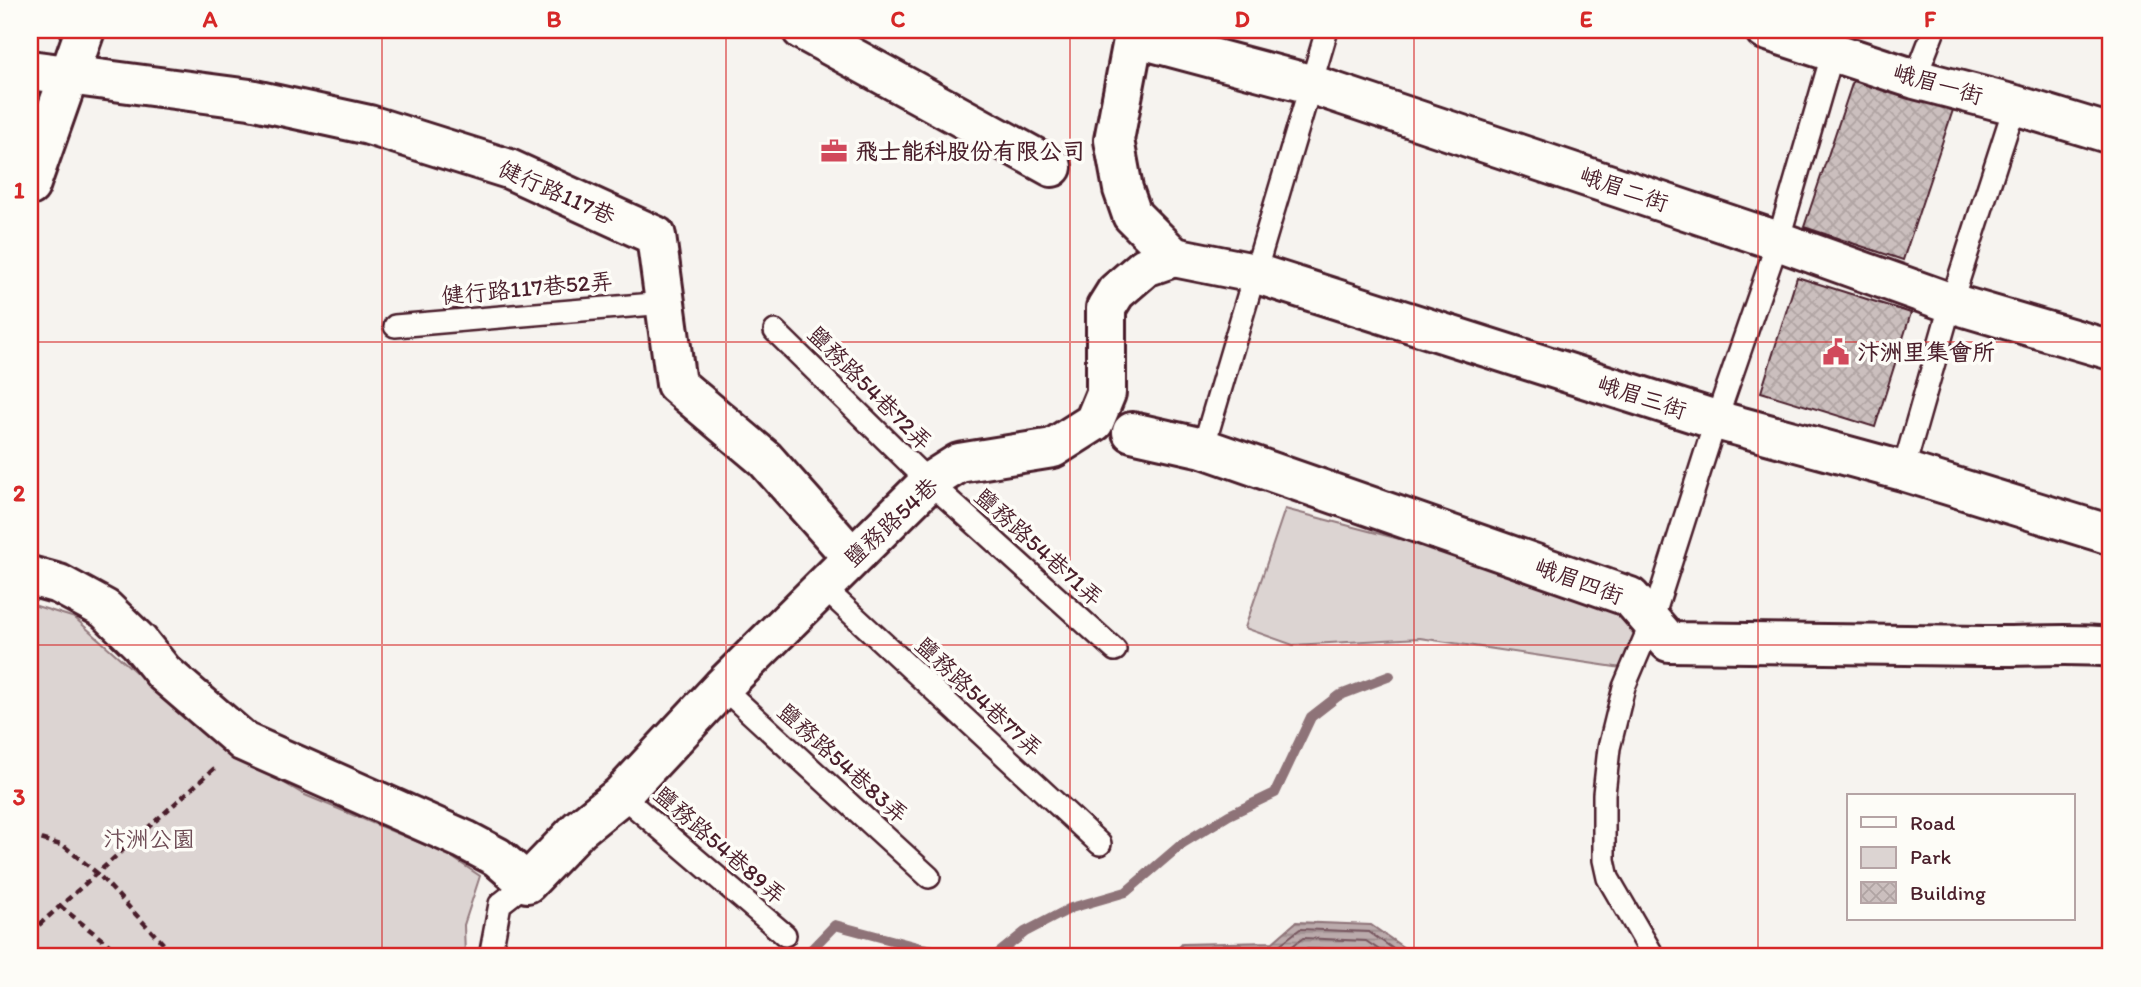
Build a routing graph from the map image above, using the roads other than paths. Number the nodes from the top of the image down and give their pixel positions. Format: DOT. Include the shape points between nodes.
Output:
graph roads {
  1 [pos="85,30"];
  2 [pos="802,30"];
  3 [pos="1327,30"];
  4 [pos="1765,30"];
  5 [pos="1934,30"];
  6 [pos="1134,33"];
  7 [pos="1833,52"];
  8 [pos="30,70"];
  9 [pos="69,75"];
  10 [pos="1915,79"];
  11 [pos="1310,83"];
  12 [pos="2015,105"];
  13 [pos="2111,134"];
  14 [pos="1052,167"];
  15 [pos="30,186"];
  16 [pos="1778,241"];
  17 [pos="1174,257"];
  18 [pos="1254,274"];
  19 [pos="665,303"];
  20 [pos="1951,303"];
  21 [pos="394,326"];
  22 [pos="775,331"];
  23 [pos="2111,351"];
  24 [pos="1716,420"];
  25 [pos="1132,432"];
  26 [pos="1203,448"];
  27 [pos="1903,471"];
  28 [pos="929,482"];
  29 [pos="2111,535"];
  30 [pos="852,557"];
  31 [pos="30,576"];
  32 [pos="824,588"];
  33 [pos="1652,621"];
  34 [pos="2111,647"];
  35 [pos="1115,650"];
  36 [pos="722,687"];
  37 [pos="621,795"];
  38 [pos="1100,844"];
  39 [pos="929,877"];
  40 [pos="527,883"];
  41 [pos="785,935"];
  42 [pos="490,957"];
  43 [pos="1654,957"];
  1 -- 9 [label="street"];
  2 -- 14 [label="street"];
  3 -- 11 [label="lane"];
  4 -- 7 [label="street, 峨眉一街"];
  5 -- 10 [label="lane"];
  6 -- 11 [label="street, 峨眉二街"];
  6 -- 17 [label="street" via="1114,141 1132,215"];
  7 -- 10 [label="street, 峨眉一街"];
  7 -- 16 [label="lane"];
  8 -- 9 [label="street"];
  9 -- 15 [label="street"];
  9 -- 19 [label="street, 健行路117巷" via="250,99 369,125 509,169 656,236"];
  10 -- 12 [label="street, 峨眉一街"];
  11 -- 16 [label="street, 峨眉二街"];
  11 -- 18 [label="lane"];
  12 -- 13 [label="street, 峨眉一街"];
  12 -- 20 [label="lane"];
  16 -- 20 [label="street, 峨眉二街"];
  16 -- 24 [label="lane"];
  17 -- 18 [label="street, 峨眉三街"];
  17 -- 28 [label="street, 鹽務路54巷" via="1145,267 1116,292 1106,308 1107,393 1094,422 1053,448 959,463"];
  18 -- 24 [label="street, 峨眉三街"];
  18 -- 26 [label="lane"];
  19 -- 21 [label="lane, 健行路117巷52弄"];
  19 -- 30 [label="street, 健行路117巷" via="676,384 765,459"];
  20 -- 23 [label="street, 峨眉二街"];
  20 -- 27 [label="lane"];
  22 -- 28 [label="lane, 鹽務路54巷72弄"];
  24 -- 27 [label="street, 峨眉三街"];
  24 -- 33 [label="lane"];
  25 -- 26 [label="street, 峨眉四街"];
  26 -- 33 [label="street, 峨眉四街" via="1630,597"];
  27 -- 29 [label="street, 峨眉三街"];
  28 -- 30 [label="street, 鹽務路54巷"];
  28 -- 35 [label="lane, 鹽務路54巷71弄"];
  30 -- 32 [label="street, 鹽務路54巷"];
  31 -- 40 [label="street" via="58,584 105,609 164,673 244,742 465,840 497,857"];
  32 -- 36 [label="street, 鹽務路54巷"];
  32 -- 38 [label="lane, 鹽務路54巷77弄"];
  33 -- 34 [label="street, 峨眉四街" via="1669,642"];
  33 -- 43 [label="lane" via="1624,687 1609,748 1602,827 1608,878"];
  36 -- 37 [label="street, 鹽務路54巷"];
  36 -- 39 [label="lane, 鹽務路54巷83弄"];
  37 -- 40 [label="street, 鹽務路54巷" via="579,829"];
  37 -- 41 [label="lane, 鹽務路54巷89弄"];
  40 -- 42 [label="lane, 鹽務路54巷" via="500,904"];
}
